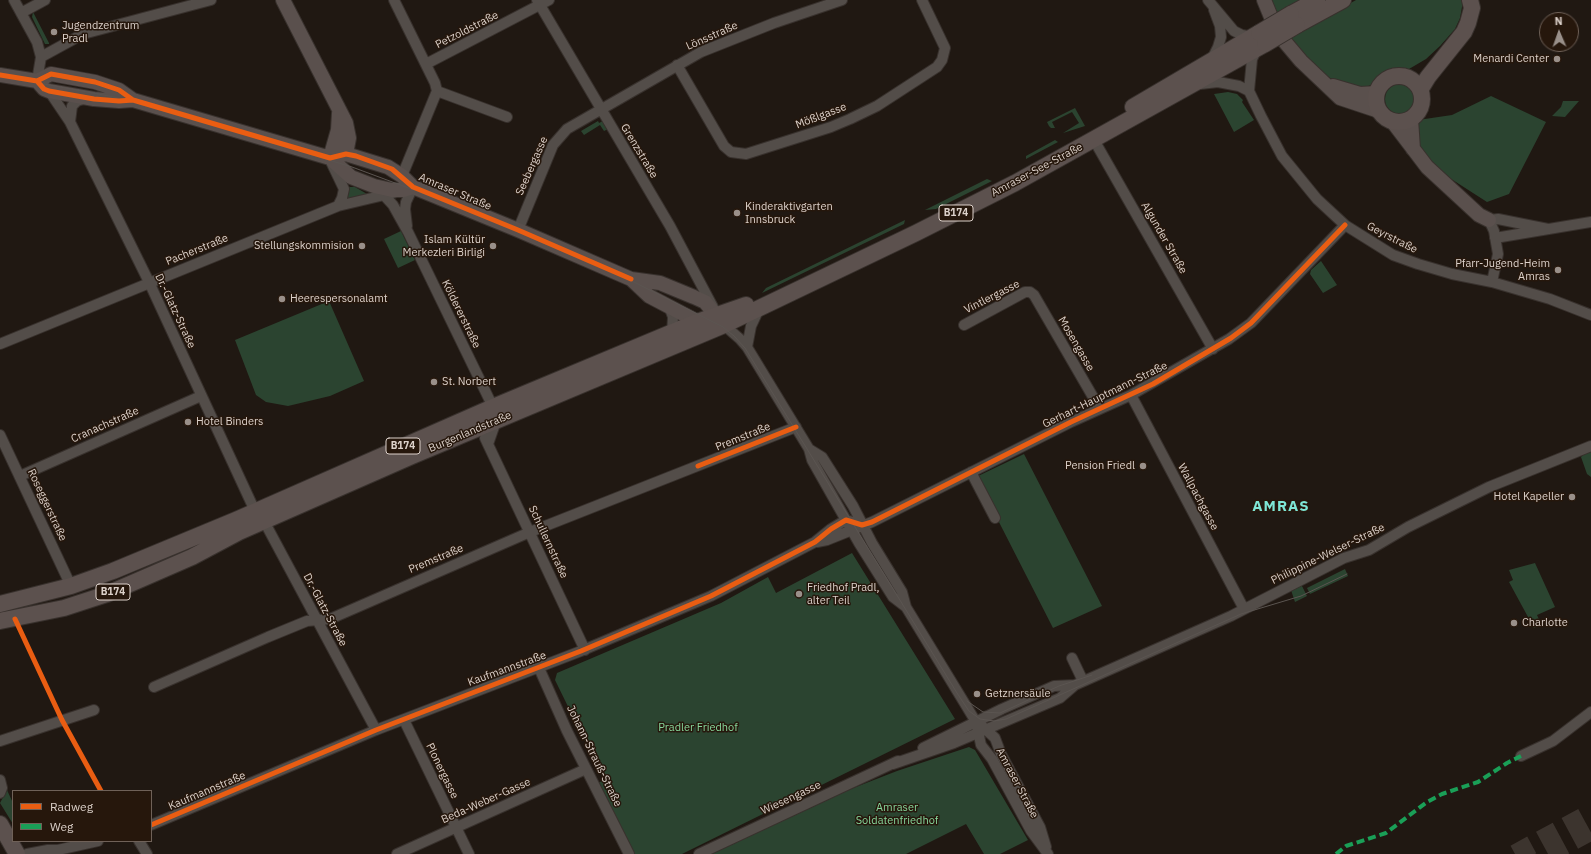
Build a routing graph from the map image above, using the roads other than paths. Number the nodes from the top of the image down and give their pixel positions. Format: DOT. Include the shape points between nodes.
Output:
graph roads {
  1 [pos="14,0"];
  2 [pos="44,0"];
  3 [pos="211,0"];
  4 [pos="283,0"];
  5 [pos="394,0"];
  6 [pos="842,0"];
  7 [pos="922,0"];
  8 [pos="1264,0"];
  9 [pos="1317,0"];
  10 [pos="1343,0"];
  11 [pos="1470,0"];
  12 [pos="542,2"];
  13 [pos="1210,4"];
  14 [pos="21,13"];
  15 [pos="1294,20"];
  16 [pos="1258,40"];
  17 [pos="1455,43"];
  18 [pos="41,57"];
  19 [pos="1212,60"];
  20 [pos="426,64"];
  21 [pos="677,65"];
  22 [pos="0,74"];
  23 [pos="1408,78"];
  24 [pos="37,81"];
  25 [pos="1325,83"];
  26 [pos="1190,86"];
  27 [pos="1420,90"];
  28 [pos="49,91"];
  29 [pos="437,91"];
  30 [pos="1249,91"];
  31 [pos="1377,93"];
  32 [pos="86,98"];
  33 [pos="133,100"];
  34 [pos="338,106"];
  35 [pos="600,110"];
  36 [pos="1386,116"];
  37 [pos="507,117"];
  38 [pos="1411,119"];
  39 [pos="70,122"];
  40 [pos="1094,140"];
  41 [pos="1413,150"];
  42 [pos="346,154"];
  43 [pos="330,158"];
  44 [pos="406,184"];
  45 [pos="374,186"];
  46 [pos="385,195"];
  47 [pos="338,206"];
  48 [pos="1489,220"];
  49 [pos="1591,222"];
  50 [pos="1345,225"];
  51 [pos="1548,229"];
  52 [pos="518,230"];
  53 [pos="408,232"];
  54 [pos="1496,238"];
  55 [pos="631,279"];
  56 [pos="149,282"];
  57 [pos="1492,282"];
  58 [pos="1030,292"];
  59 [pos="670,309"];
  60 [pos="759,309"];
  61 [pos="1591,315"];
  62 [pos="697,322"];
  63 [pos="964,325"];
  64 [pos="723,326"];
  65 [pos="672,333"];
  66 [pos="0,344"];
  67 [pos="746,347"];
  68 [pos="1213,349"];
  69 [pos="201,396"];
  70 [pos="1131,396"];
  71 [pos="1100,409"];
  72 [pos="494,414"];
  73 [pos="480,427"];
  74 [pos="796,427"];
  75 [pos="0,435"];
  76 [pos="488,444"];
  77 [pos="1591,446"];
  78 [pos="809,449"];
  79 [pos="971,472"];
  80 [pos="20,476"];
  81 [pos="260,516"];
  82 [pos="995,518"];
  83 [pos="236,520"];
  84 [pos="846,520"];
  85 [pos="862,525"];
  86 [pos="852,530"];
  87 [pos="530,532"];
  88 [pos="218,542"];
  89 [pos="815,542"];
  90 [pos="173,555"];
  91 [pos="71,586"];
  92 [pos="0,604"];
  93 [pos="906,607"];
  94 [pos="1244,609"];
  95 [pos="0,612"];
  96 [pos="317,620"];
  97 [pos="0,622"];
  98 [pos="585,650"];
  99 [pos="1072,658"];
  100 [pos="539,668"];
  101 [pos="1079,683"];
  102 [pos="154,687"];
  103 [pos="94,710"];
  104 [pos="1591,712"];
  105 [pos="404,720"];
  106 [pos="976,722"];
  107 [pos="376,730"];
  108 [pos="982,731"];
  109 [pos="0,741"];
  110 [pos="1521,756"];
  111 [pos="893,764"];
  112 [pos="586,769"];
  113 [pos="0,780"];
  114 [pos="0,793"];
  115 [pos="0,824"];
  116 [pos="152,825"];
  117 [pos="457,828"];
  118 [pos="12,841"];
  119 [pos="13,842"];
  120 [pos="94,842"];
  121 [pos="140,842"];
  122 [pos="56,852"];
  123 [pos="21,853"];
  124 [pos="1048,853"];
  125 [pos="147,854"];
  126 [pos="397,854"];
  127 [pos="469,854"];
  128 [pos="629,854"];
  129 [pos="699,854"];
  1 -- 14 [label="street"];
  2 -- 14 [label="street"];
  3 -- 18 [label="street" via="83,34"];
  4 -- 34 [label="street"];
  5 -- 20 [label="street"];
  6 -- 21 [label="street, Lönsstraße" via="724,42"];
  7 -- 21 [label="street, Mößlgasse" via="944,44 944,56 937,67 877,106 844,122 746,154 731,152 724,146"];
  8 -- 25 [label="street" via="1270,17 1285,42 1301,62"];
  9 -- 15 [label="main road, Amraser-See-Straße / B174"];
  10 -- 15 [label="main road, Amraser-See-Straße / B174"];
  11 -- 17 [label="main road" via="1472,8 1468,23"];
  12 -- 20 [label="street, Petzoldstraße"];
  12 -- 35 [label="street, Grenzstraße"];
  13 -- 16 [label="street" via="1234,31"];
  13 -- 19 [label="street" via="1220,26 1218,47"];
  14 -- 18 [label="street" via="37,42"];
  15 -- 16 [label="main road, Amraser-See-Straße / B174, bridge"];
  16 -- 19 [label="main road, Amraser-See-Straße / B174"];
  16 -- 26 [label="main road, Amraser-See-Straße / B174"];
  16 -- 30 [label="street" via="1252,59"];
  17 -- 23 [label="main road"];
  17 -- 27 [label="main road"];
  18 -- 24 [label="street"];
  19 -- 64 [label="main road, Amraser-See-Straße / B174" via="1092,133 1000,182 778,290"];
  20 -- 29 [label="street"];
  21 -- 35 [label="street, Lönsstraße"];
  22 -- 24 [label="street, Amraser Straße"];
  23 -- 27 [label="main road"];
  23 -- 31 [label="main road" via="1392,77 1380,86"];
  24 -- 28 [label="street, Amraser Straße"];
  24 -- 33 [label="street, Amraser Straße" via="51,74 75,78 119,90"];
  25 -- 31 [label="street" via="1360,94"];
  25 -- 36 [label="street" via="1340,98"];
  26 -- 30 [label="street" via="1218,82 1233,84"];
  26 -- 40 [label="main road, Amraser-See-Straße / B174"];
  27 -- 38 [label="main road" via="1421,107"];
  28 -- 32 [label="street, Amraser Straße"];
  28 -- 39 [label="street, Dr.-Glatz-Straße"];
  29 -- 37 [label="street"];
  29 -- 44 [label="street, Köldererstraße"];
  30 -- 50 [label="street, Geyrstraße" via="1282,156 1317,199"];
  31 -- 36 [label="main road" via="1376,99"];
  32 -- 33 [label="street, Amraser Straße"];
  32 -- 39 [label="street" via="72,106"];
  33 -- 43 [label="street, Amraser Straße"];
  34 -- 42 [label="street" via="348,127"];
  34 -- 43 [label="street" via="338,130"];
  35 -- 52 [label="street, Seebergasse" via="570,127 557,139"];
  35 -- 64 [label="street, Grenzstraße" via="682,249"];
  36 -- 38 [label="main road" via="1398,122"];
  36 -- 41 [label="street"];
  38 -- 41 [label="street"];
  39 -- 56 [label="street, Dr.-Glatz-Straße"];
  40 -- 60 [label="main road, Amraser-See-Straße / B174" via="916,233"];
  40 -- 68 [label="street, Algunder Straße"];
  41 -- 48 [label="street" via="1427,167 1479,215"];
  42 -- 43 [label="street, Amraser Straße"];
  42 -- 44 [label="street, Amraser Straße" via="392,169"];
  43 -- 45 [label="street, Amraser Straße" via="351,177"];
  43 -- 47 [label="street" via="344,189"];
  44 -- 45 [label="street, Amraser Straße" via="386,189"];
  44 -- 46 [label="street, Pacherstraße"];
  44 -- 52 [label="street, Amraser Straße"];
  44 -- 53 [label="street, Köldererstraße" via="405,210"];
  45 -- 46 [label="street, Köldererstraße"];
  46 -- 47 [label="street, Pacherstraße"];
  46 -- 53 [label="street, Köldererstraße"];
  47 -- 56 [label="street, Pacherstraße"];
  48 -- 51 [label="street" via="1498,219"];
  48 -- 54 [label="street"];
  49 -- 51 [label="street"];
  50 -- 57 [label="street, Geyrstraße" via="1406,260 1436,270"];
  50 -- 68 [label="street, Gerhart-Hauptmann-Straße" via="1252,323"];
  51 -- 54 [label="street"];
  52 -- 55 [label="street, Amraser Straße"];
  53 -- 72 [label="street, Köldererstraße"];
  54 -- 57 [label="street" via="1498,254"];
  55 -- 59 [label="street, Amraser Straße" via="649,296"];
  55 -- 64 [label="street, Amraser Straße" via="660,283 704,302"];
  56 -- 66 [label="street, Pacherstraße"];
  56 -- 69 [label="street, Dr.-Glatz-Straße"];
  57 -- 61 [label="street, Geyrstraße" via="1550,299"];
  58 -- 63 [label="street, Vintlergasse" via="1025,292"];
  58 -- 71 [label="street, Mosengasse"];
  59 -- 62 [label="street, Amraser Straße"];
  59 -- 65 [label="street" via="673,317"];
  60 -- 64 [label="main road, Amraser-See-Straße / B174"];
  60 -- 67 [label="street" via="751,326"];
  62 -- 64 [label="main road, Burgenlandstraße / B174"];
  62 -- 65 [label="main road, Burgenlandstraße / B174"];
  64 -- 67 [label="street, Amraser Straße"];
  64 -- 72 [label="main road, Burgenlandstraße / B174"];
  65 -- 72 [label="main road, Burgenlandstraße / B174"];
  67 -- 74 [label="street, Amraser Straße"];
  68 -- 70 [label="street, Gerhart-Hauptmann-Straße"];
  69 -- 80 [label="street, Cranachstraße"];
  69 -- 81 [label="street, Dr.-Glatz-Straße"];
  70 -- 71 [label="street, Gerhart-Hauptmann-Straße"];
  70 -- 94 [label="street, Wallpachgasse"];
  71 -- 79 [label="street, Gerhart-Hauptmann-Straße"];
  72 -- 73 [label="main road, Burgenlandstraße / B174"];
  72 -- 76 [label="street"];
  72 -- 81 [label="main road, Burgenlandstraße / B174" via="276,502"];
  73 -- 76 [label="street, Schullernstraße"];
  73 -- 81 [label="main road, Burgenlandstraße / B174"];
  74 -- 78 [label="street, Amraser Straße"];
  74 -- 87 [label="street, Premstraße"];
  75 -- 80 [label="street, Roseggerstraße"];
  76 -- 87 [label="street, Schullernstraße"];
  77 -- 94 [label="street, Philippine-Welser-Straße" via="1489,487 1408,527 1369,550 1344,558"];
  78 -- 84 [label="street, Amraser Straße" via="812,460"];
  78 -- 85 [label="street, Amraser Straße" via="822,457"];
  79 -- 82 [label="street"];
  79 -- 85 [label="street, Gerhart-Hauptmann-Straße"];
  80 -- 91 [label="street, Roseggerstraße"];
  81 -- 83 [label="main road, Burgenlandstraße / B174"];
  81 -- 88 [label="main road, Burgenlandstraße / B174"];
  81 -- 96 [label="street, Dr.-Glatz-Straße"];
  83 -- 90 [label="main road, B174"];
  83 -- 91 [label="main road, B174"];
  84 -- 85 [label="street"];
  84 -- 86 [label="street, Amraser Straße"];
  84 -- 89 [label="street, Kaufmannstraße"];
  85 -- 86 [label="street, Gerhart-Hauptmann-Straße"];
  85 -- 93 [label="street, Amraser Straße" via="902,592"];
  86 -- 89 [label="street, Kaufmannstraße"];
  86 -- 93 [label="street, Amraser Straße" via="893,597"];
  87 -- 96 [label="street, Premstraße" via="330,619"];
  87 -- 98 [label="street, Schullernstraße"];
  88 -- 90 [label="main road, B174"];
  88 -- 97 [label="main road, B174" via="192,557 107,594 64,608"];
  89 -- 98 [label="street, Kaufmannstraße" via="711,596"];
  90 -- 95 [label="main road, B174" via="112,582 75,594"];
  91 -- 92 [label="main road, B174"];
  93 -- 106 [label="street, Amraser Straße"];
  94 -- 101 [label="street, Philippine-Welser-Straße"];
  96 -- 102 [label="street, Premstraße" via="307,621 268,637"];
  96 -- 107 [label="street, Dr.-Glatz-Straße"];
  98 -- 100 [label="street, Kaufmannstraße"];
  99 -- 101 [label="street"];
  100 -- 105 [label="street, Kaufmannstraße"];
  100 -- 112 [label="street, Johann-Strauß-Straße"];
  101 -- 106 [label="street, Philippine-Welser-Straße" via="1054,686"];
  101 -- 108 [label="street, Philippine-Welser-Straße" via="1060,698"];
  103 -- 109 [label="street"];
  104 -- 110 [label="street" via="1552,741"];
  105 -- 107 [label="street, Kaufmannstraße"];
  105 -- 117 [label="street, Plonergasse"];
  106 -- 108 [label="street, Amraser Straße"];
  106 -- 111 [label="street, Wiesengasse"];
  107 -- 116 [label="street, Kaufmannstraße"];
  108 -- 111 [label="street, Wiesengasse"];
  108 -- 124 [label="street, Amraser Straße" via="981,744 1032,831"];
  108 -- 124 [label="street, Amraser Straße" via="995,738 1004,761 1040,827"];
  111 -- 129 [label="street, Wiesengasse"];
  112 -- 117 [label="street, Beda-Weber-Gasse"];
  112 -- 128 [label="street, Johann-Strauß-Straße"];
  113 -- 114 [label="street"];
  115 -- 118 [label="main road"];
  117 -- 126 [label="street, Beda-Weber-Gasse"];
  117 -- 127 [label="street, Plonergasse"];
  119 -- 123 [label="main road"];
  120 -- 122 [label="street"];
  121 -- 125 [label="street"];
  122 -- 123 [label="street" via="48,850"];
}
